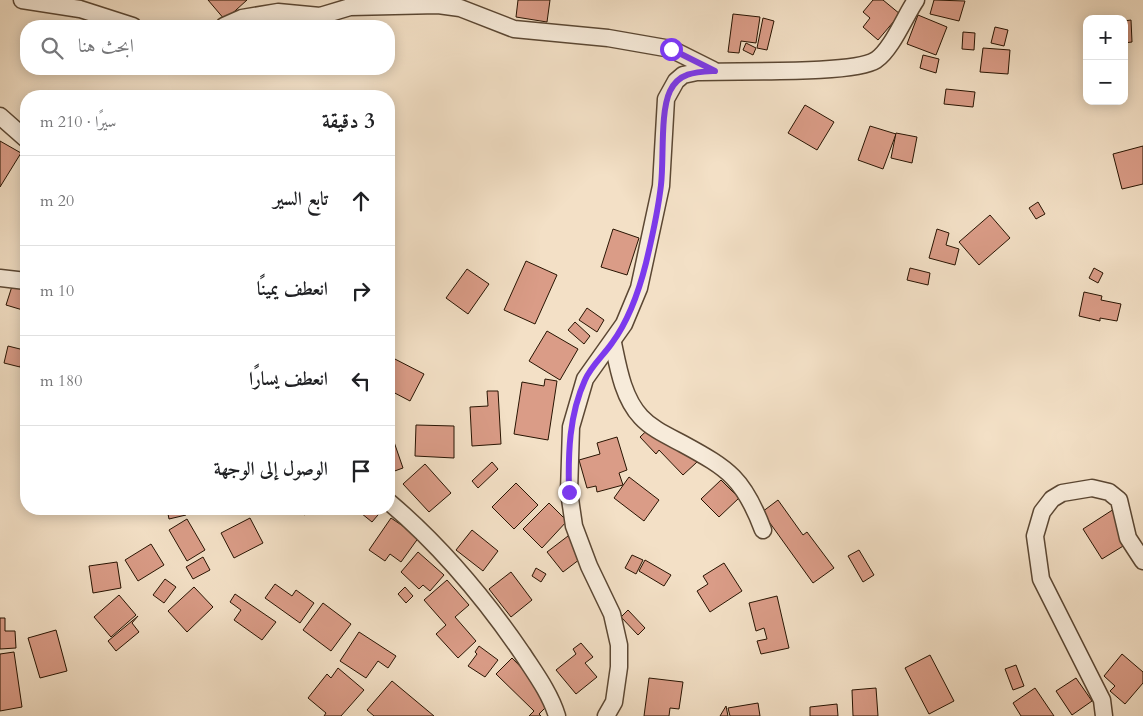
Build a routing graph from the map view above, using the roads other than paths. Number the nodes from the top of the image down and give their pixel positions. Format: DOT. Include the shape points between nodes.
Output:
graph roads {
  1 [pos="22,0"];
  2 [pos="916,0"];
  3 [pos="114,20"];
  4 [pos="238,20"];
  5 [pos="715,71"];
  6 [pos="0,116"];
  7 [pos="20,134"];
  8 [pos="0,278"];
  9 [pos="20,280"];
  10 [pos="612,343"];
  11 [pos="395,507"];
  12 [pos="763,530"];
  13 [pos="1143,561"];
  14 [pos="557,716"];
  15 [pos="606,716"];
  16 [pos="1104,716"];
  1 -- 3 [label="street" via="80,9"];
  2 -- 5 [label="street" via="887,48 870,63 836,69"];
  4 -- 5 [label="street" via="278,12 320,16 350,7 438,5 460,8 514,29 608,38 671,49"];
  5 -- 10 [label="street" via="683,75 666,99 661,186 646,261 632,306"];
  6 -- 7 [label="street"];
  8 -- 9 [label="street"];
  10 -- 12 [label="street" via="626,392 641,417 659,432 731,473 745,492"];
  10 -- 15 [label="street" via="593,366 580,393 571,427 568,472 574,526 617,629 619,667 614,702"];
  11 -- 14 [label="street" via="449,557 485,602 544,687"];
  13 -- 16 [label="street" via="1128,538 1119,500 1109,492 1092,488 1062,493 1052,499 1042,512 1035,536 1041,579 1102,700"];
}
